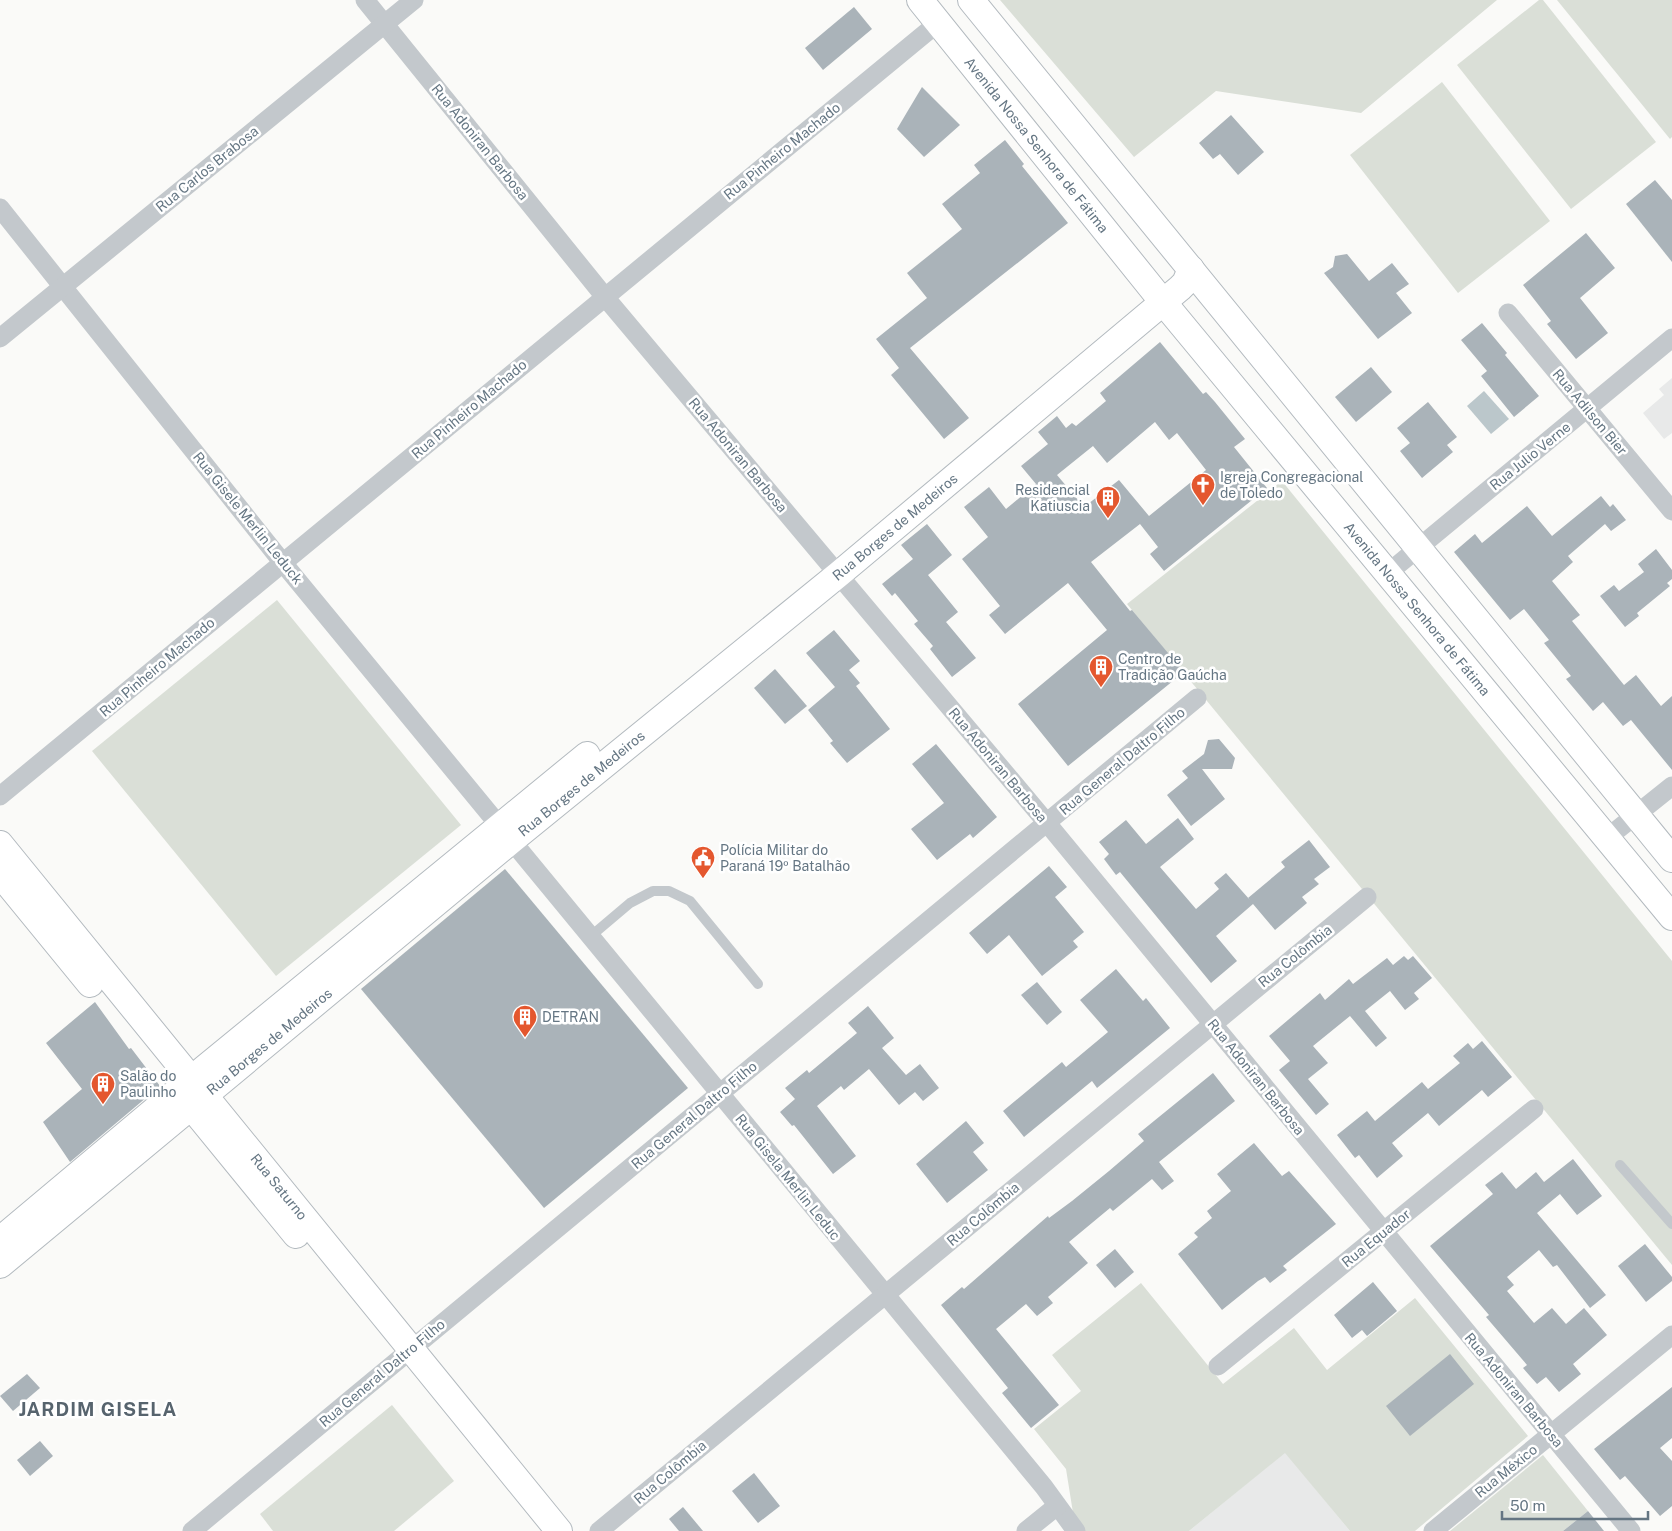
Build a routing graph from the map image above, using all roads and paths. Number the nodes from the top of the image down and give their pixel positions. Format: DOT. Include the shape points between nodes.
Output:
graph roads {
  1 [pos="365,0"];
  2 [pos="414,0"];
  3 [pos="920,0"];
  4 [pos="971,0"];
  5 [pos="939,22"];
  6 [pos="384,23"];
  7 [pos="0,208"];
  8 [pos="1190,269"];
  9 [pos="64,286"];
  10 [pos="605,297"];
  11 [pos="1158,297"];
  12 [pos="1508,313"];
  13 [pos="0,338"];
  14 [pos="1672,338"];
  15 [pos="1588,409"];
  16 [pos="1672,512"];
  17 [pos="1418,548"];
  18 [pos="283,562"];
  19 [pos="833,567"];
  20 [pos="1388,573"];
  21 [pos="1197,698"];
  22 [pos="1672,786"];
  23 [pos="0,796"];
  24 [pos="1636,814"];
  25 [pos="1047,823"];
  26 [pos="506,832"];
  27 [pos="1607,838"];
  28 [pos="0,844"];
  29 [pos="1672,859"];
  30 [pos="0,874"];
  31 [pos="1367,897"];
  32 [pos="1672,916"];
  33 [pos="591,936"];
  34 [pos="758,984"];
  35 [pos="1212,1024"];
  36 [pos="191,1093"];
  37 [pos="720,1094"];
  38 [pos="1534,1109"];
  39 [pos="1620,1165"];
  40 [pos="1672,1224"];
  41 [pos="1384,1232"];
  42 [pos="0,1240"];
  43 [pos="0,1265"];
  44 [pos="885,1294"];
  45 [pos="1672,1335"];
  46 [pos="405,1354"];
  47 [pos="1218,1366"];
  48 [pos="1551,1434"];
  49 [pos="1057,1506"];
  50 [pos="192,1531"];
  51 [pos="536,1531"];
  52 [pos="559,1531"];
  53 [pos="598,1531"];
  54 [pos="1026,1531"];
  55 [pos="1076,1531"];
  56 [pos="1433,1531"];
  57 [pos="1631,1531"];
  1 -- 6 [label="street, Rua Adoniran Barbosa"];
  2 -- 6 [label="street, Rua Carlos Brabosa"];
  3 -- 5 [label="street, Avenida Nossa Senhora de Fátima"];
  4 -- 8 [label="street"];
  5 -- 10 [label="street, Rua Pinheiro Machado"];
  5 -- 11 [label="street, Avenida Nossa Senhora de Fátima"];
  6 -- 9 [label="street, Rua Carlos Brabosa"];
  6 -- 10 [label="street, Rua Adoniran Barbosa"];
  7 -- 9 [label="street, Rua Gisele Merlin Leduck"];
  8 -- 11 [label="street" via="1177,271"];
  8 -- 17 [label="street"];
  9 -- 13 [label="street, Rua Carlos Brabosa"];
  9 -- 18 [label="street, Rua Gisele Merlin Leduck"];
  10 -- 18 [label="street, Rua Pinheiro Machado"];
  10 -- 19 [label="street, Rua Adoniran Barbosa"];
  11 -- 19 [label="street, Rua Borges de Medeiros"];
  11 -- 20 [label="street, Avenida Nossa Senhora de Fátima"];
  12 -- 15 [label="street, Rua Adilson Bier"];
  14 -- 15 [label="street, Rua Julio Verne"];
  15 -- 16 [label="street, Rua Adilson Bier"];
  15 -- 17 [label="street, Rua Julio Verne"];
  17 -- 20 [label="street, Rua Julio Verne"];
  17 -- 24 [label="street"];
  18 -- 23 [label="street, Rua Pinheiro Machado"];
  18 -- 26 [label="street, Rua Gisele Merlin Leduck"];
  19 -- 25 [label="street, Rua Adoniran Barbosa"];
  19 -- 26 [label="street, Rua Borges de Medeiros"];
  20 -- 27 [label="street, Avenida Nossa Senhora de Fátima"];
  21 -- 25 [label="street, Rua General Daltro Filho"];
  22 -- 24 [label="street"];
  24 -- 27 [label="street"];
  24 -- 29 [label="street"];
  25 -- 35 [label="street, Rua Adoniran Barbosa"];
  25 -- 37 [label="street, Rua General Daltro Filho"];
  26 -- 33 [label="street, Rua Gisela Merlin Leduc"];
  26 -- 36 [label="street, Rua Borges de Medeiros"];
  27 -- 32 [label="street, Avenida Nossa Senhora de Fátima"];
  28 -- 36 [label="street, Rua Saturno"];
  30 -- 36 [label="street, Rua Saturno"];
  31 -- 35 [label="street, Rua Colômbia"];
  33 -- 34 [label="lane" via="630,903 653,891 669,891 690,901"];
  33 -- 37 [label="street, Rua Gisela Merlin Leduc"];
  35 -- 41 [label="street, Rua Adoniran Barbosa"];
  35 -- 44 [label="street, Rua Colômbia"];
  36 -- 42 [label="street, Rua Borges de Medeiros"];
  36 -- 43 [label="street, Rua Borges de Medeiros"];
  36 -- 46 [label="street, Rua Saturno"];
  37 -- 44 [label="street, Rua Gisela Merlin Leduc"];
  37 -- 46 [label="street, Rua General Daltro Filho"];
  38 -- 41 [label="street, Rua Equador"];
  39 -- 40 [label="lane"];
  41 -- 47 [label="street, Rua Equador"];
  41 -- 48 [label="street, Rua Adoniran Barbosa"];
  44 -- 49 [label="street, Rua Gisela Merlin Leduc"];
  44 -- 53 [label="street, Rua Colômbia"];
  45 -- 48 [label="street, Rua México"];
  46 -- 50 [label="street, Rua General Daltro Filho"];
  46 -- 51 [label="street, Rua Saturno"];
  46 -- 52 [label="street, Rua Saturno"];
  48 -- 56 [label="street, Rua México"];
  48 -- 57 [label="street, Rua Adoniran Barbosa"];
  49 -- 54 [label="street"];
  49 -- 55 [label="street, Rua Gisela Merlin Leduc"];
}
